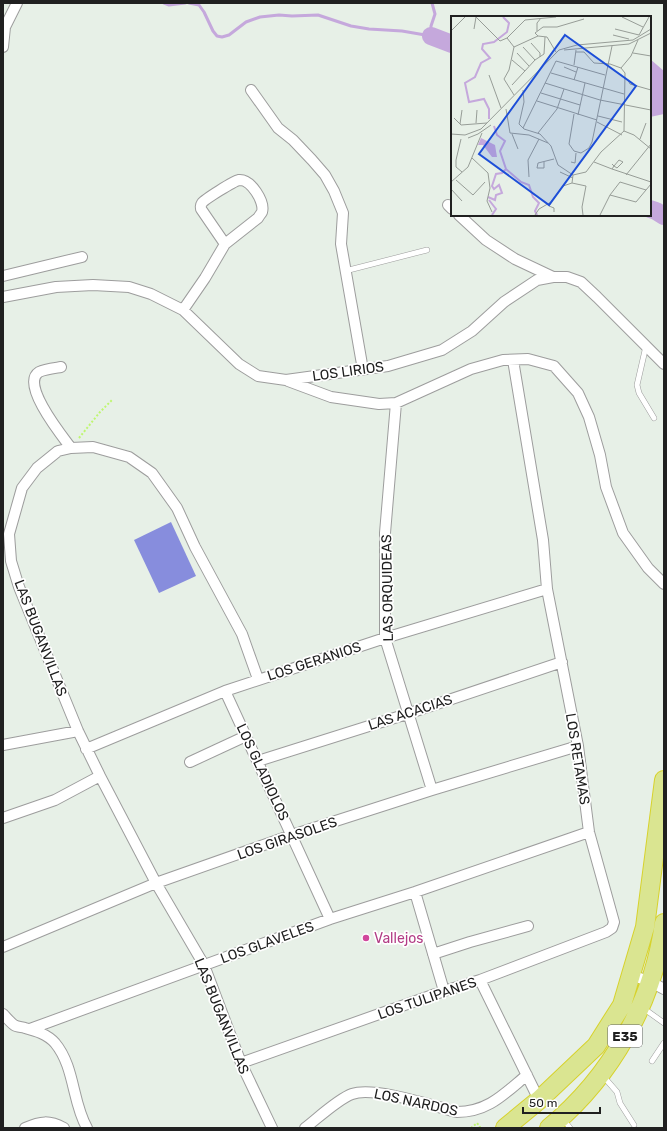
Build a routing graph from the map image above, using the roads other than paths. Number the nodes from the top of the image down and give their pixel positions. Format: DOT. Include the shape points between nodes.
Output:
graph roads {
  1 [pos="17,3"];
  2 [pos="4,25"];
  3 [pos="3,47"];
  4 [pos="251,90"];
  5 [pos="459,216"];
  6 [pos="225,244"];
  7 [pos="427,250"];
  8 [pos="82,257"];
  9 [pos="345,271"];
  10 [pos="3,276"];
  11 [pos="553,277"];
  12 [pos="3,297"];
  13 [pos="183,310"];
  14 [pos="646,346"];
  15 [pos="513,360"];
  16 [pos="664,364"];
  17 [pos="61,367"];
  18 [pos="364,370"];
  19 [pos="286,380"];
  20 [pos="396,403"];
  21 [pos="654,418"];
  22 [pos="71,448"];
  23 [pos="664,584"];
  24 [pos="547,589"];
  25 [pos="385,638"];
  26 [pos="562,662"];
  27 [pos="258,679"];
  28 [pos="225,691"];
  29 [pos="407,714"];
  30 [pos="78,731"];
  31 [pos="246,736"];
  32 [pos="3,744"];
  33 [pos="578,746"];
  34 [pos="86,749"];
  35 [pos="258,761"];
  36 [pos="190,762"];
  37 [pos="100,776"];
  38 [pos="664,780"];
  39 [pos="432,790"];
  40 [pos="3,818"];
  41 [pos="589,832"];
  42 [pos="292,835"];
  43 [pos="156,883"];
  44 [pos="415,892"];
  45 [pos="330,918"];
  46 [pos="664,923"];
  47 [pos="528,926"];
  48 [pos="612,928"];
  49 [pos="3,947"];
  50 [pos="434,954"];
  51 [pos="204,965"];
  52 [pos="631,975"];
  53 [pos="480,980"];
  54 [pos="657,986"];
  55 [pos="444,991"];
  56 [pos="640,1007"];
  57 [pos="3,1014"];
  58 [pos="664,1023"];
  59 [pos="30,1029"];
  60 [pos="664,1043"];
  61 [pos="652,1061"];
  62 [pos="241,1064"];
  63 [pos="601,1074"];
  64 [pos="527,1075"];
  65 [pos="539,1100"];
  66 [pos="560,1124"];
  67 [pos="634,1125"];
  68 [pos="25,1128"];
  69 [pos="64,1128"];
  70 [pos="87,1128"];
  71 [pos="272,1128"];
  72 [pos="305,1128"];
  73 [pos="505,1128"];
  1 -- 2 [label="street"];
  2 -- 3 [label="street"];
  4 -- 9 [label="street" via="278,128 294,140 312,160 334,191 343,213 341,244"];
  5 -- 11 [label="street" via="486,240 515,259"];
  6 -- 6 [label="street" via="262,212 257,194 244,181 238,180 201,205 201,209"];
  6 -- 13 [label="street"];
  7 -- 9 [label="lane"];
  8 -- 10 [label="street"];
  9 -- 18 [label="street"];
  11 -- 14 [label="street, LOS LIRIOS" via="567,277 581,282"];
  11 -- 18 [label="street, LOS LIRIOS" via="537,280 504,302 472,331 442,350 388,366"];
  12 -- 13 [label="street, LOS LIRIOS" via="56,287 129,287 151,294"];
  13 -- 19 [label="street, LOS LIRIOS" via="239,364 258,376"];
  14 -- 16 [label="street, LOS LIRIOS"];
  14 -- 21 [label="lane" via="637,385 639,394"];
  15 -- 20 [label="street" via="503,360 471,369"];
  15 -- 23 [label="street" via="528,359 554,366 578,393 589,417 606,487 623,533 648,568"];
  15 -- 24 [label="street, LOS RETAMAS" via="543,540"];
  17 -- 22 [label="street" via="40,371 34,382 37,398"];
  18 -- 19 [label="street, LOS LIRIOS"];
  19 -- 20 [label="street" via="331,397 379,404"];
  20 -- 25 [label="street, LAS ORQUIDEAS" via="385,533"];
  22 -- 27 [label="street, LAS BUGANVILLAS" via="93,447 130,457 152,473 177,508 242,634"];
  22 -- 30 [label="street, LAS BUGANVILLAS" via="58,451 37,468 22,488 9,534 11,561 19,587"];
  24 -- 25 [label="street, LOS GERANIOS"];
  24 -- 26 [label="street, LOS RETAMAS"];
  25 -- 27 [label="street, LOS GERANIOS"];
  25 -- 29 [label="street, LAS ORQUIDEAS"];
  26 -- 29 [label="street, LAS ACACIAS"];
  26 -- 33 [label="street, LOS RETAMAS"];
  27 -- 28 [label="street, LOS GERANIOS"];
  28 -- 31 [label="street, LOS GLADIOLOS"];
  28 -- 34 [label="street, LOS GERANIOS"];
  29 -- 35 [label="street, LAS ACACIAS"];
  29 -- 39 [label="street, LAS ORQUIDEAS"];
  30 -- 32 [label="street"];
  30 -- 34 [label="street, LAS BUGANVILLAS"];
  31 -- 35 [label="street, LOS GLADIOLOS"];
  31 -- 36 [label="street"];
  33 -- 39 [label="street, LOS GIRASOLES"];
  33 -- 41 [label="street, LOS RETAMAS"];
  34 -- 37 [label="street, LAS BUGANVILLAS"];
  35 -- 42 [label="street, LOS GLADIOLOS"];
  37 -- 40 [label="street" via="55,800"];
  37 -- 43 [label="street, LAS BUGANVILLAS"];
  38 -- 52 [label="highway, E35" via="645,927"];
  39 -- 42 [label="street, LOS GIRASOLES"];
  41 -- 44 [label="street, LOS GLAVELES"];
  41 -- 48 [label="street, LOS RETAMAS" via="614,922"];
  42 -- 43 [label="street, LOS GIRASOLES"];
  42 -- 45 [label="street, LOS GLADIOLOS"];
  43 -- 49 [label="street, LOS GIRASOLES"];
  43 -- 51 [label="street, LAS BUGANVILLAS"];
  44 -- 45 [label="street, LOS GLAVELES"];
  44 -- 50 [label="street"];
  45 -- 51 [label="street, LOS GLAVELES"];
  46 -- 54 [label="highway, E35"];
  47 -- 50 [label="street"];
  48 -- 53 [label="street, LOS TULIPANES"];
  50 -- 55 [label="street"];
  51 -- 59 [label="street, LOS GLAVELES"];
  51 -- 62 [label="street, LAS BUGANVILLAS"];
  52 -- 54 [label="street"];
  52 -- 65 [label="highway, E35" via="622,1005 596,1046"];
  53 -- 55 [label="street, LOS TULIPANES"];
  53 -- 64 [label="street"];
  54 -- 56 [label="highway, E35"];
  55 -- 62 [label="street, LOS TULIPANES"];
  56 -- 58 [label="lane"];
  56 -- 63 [label="highway, E35"];
  57 -- 59 [label="street" via="14,1025"];
  59 -- 70 [label="street" via="47,1036 63,1056"];
  60 -- 61 [label="lane"];
  62 -- 71 [label="street, LAS BUGANVILLAS"];
  63 -- 66 [label="highway, E35"];
  63 -- 67 [label="lane" via="617,1092 620,1103"];
  64 -- 65 [label="street"];
  64 -- 72 [label="street, LOS NARDOS" via="494,1103 479,1110 457,1112 387,1094 362,1091 343,1099"];
  65 -- 73 [label="highway, E35"];
  68 -- 69 [label="street" via="42,1122"];
}
